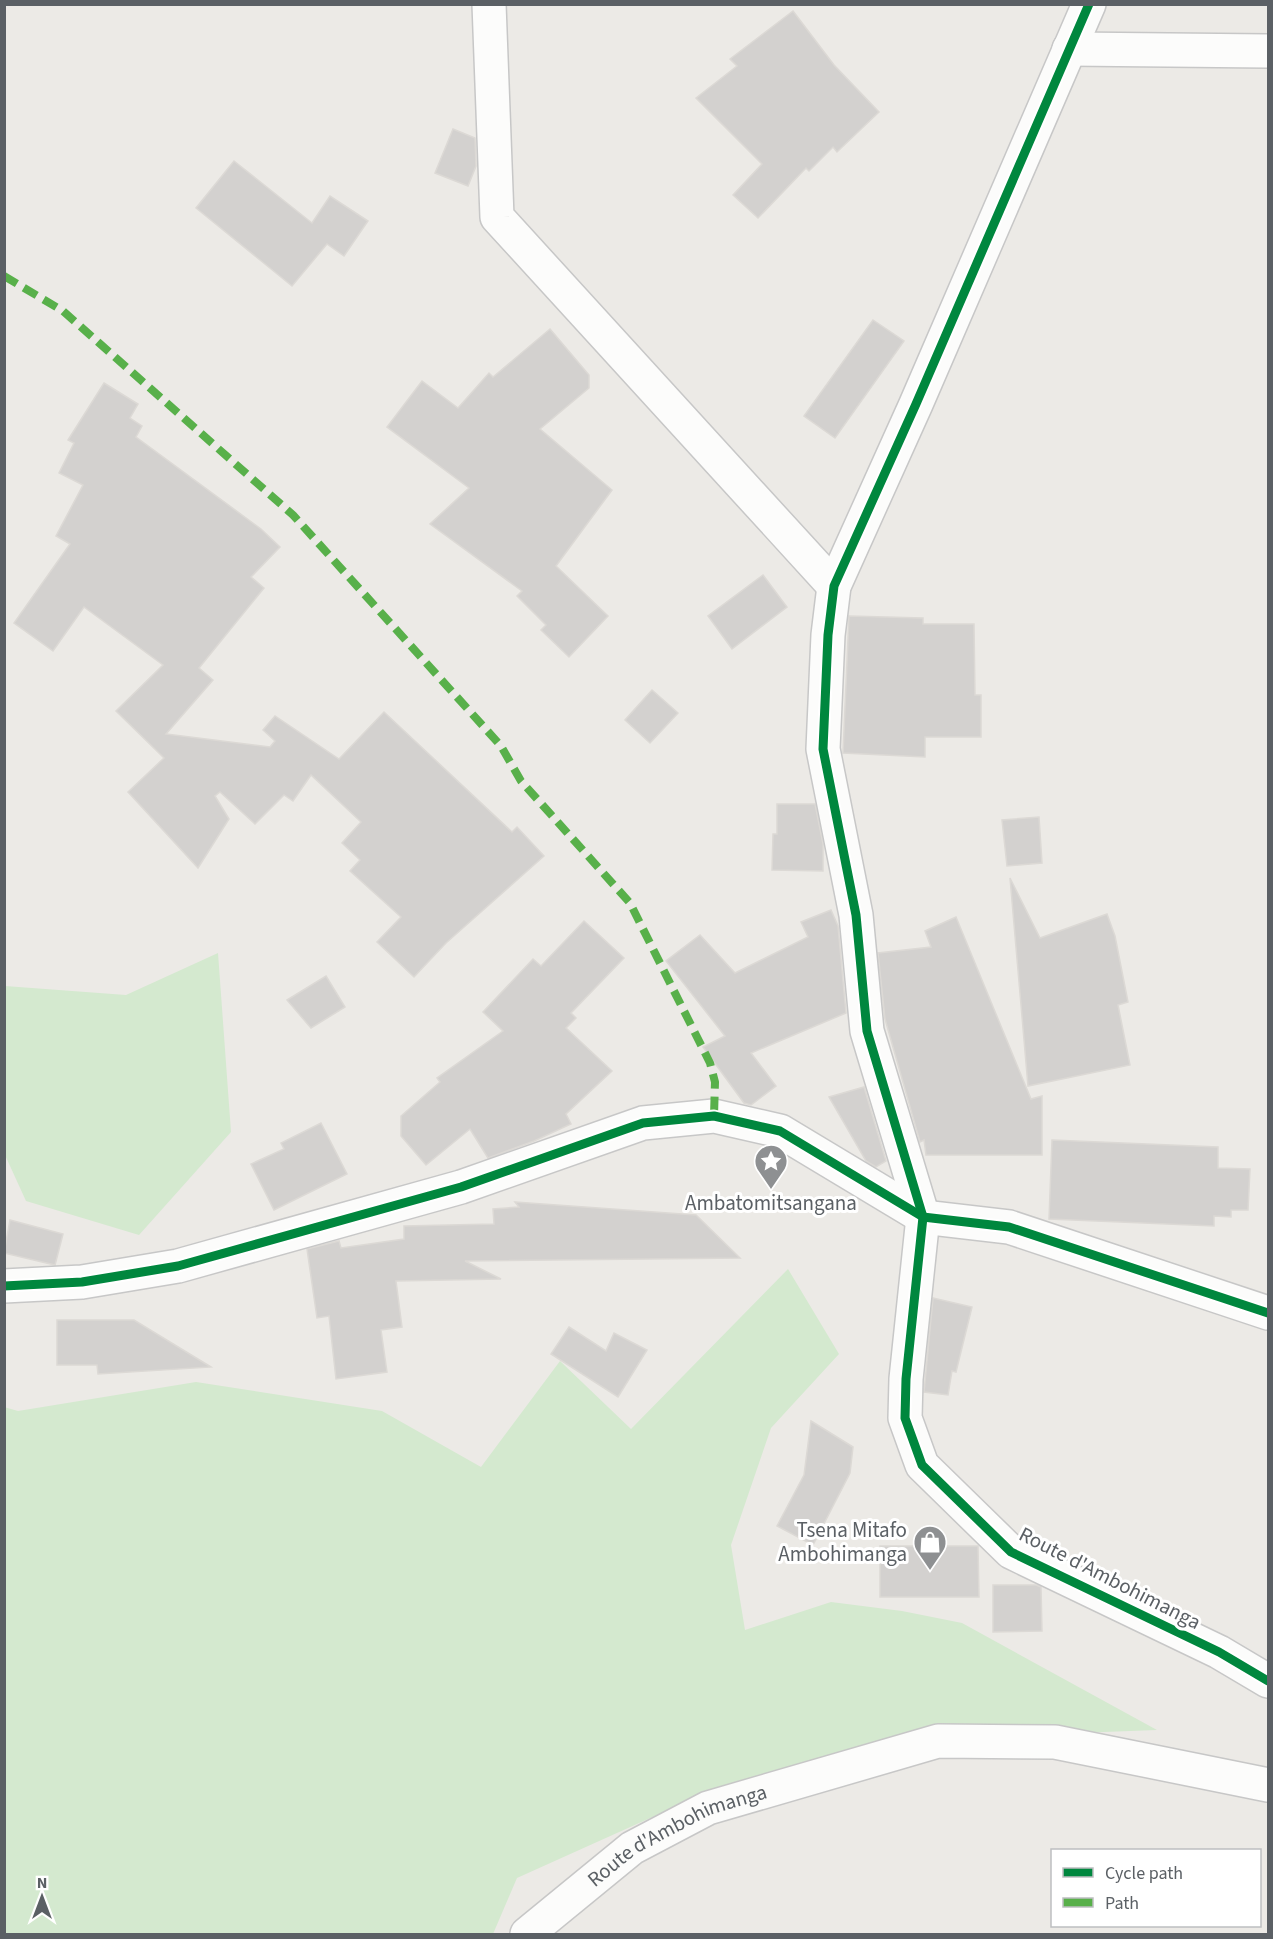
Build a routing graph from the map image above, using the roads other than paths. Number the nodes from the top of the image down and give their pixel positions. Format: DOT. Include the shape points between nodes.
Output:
graph roads {
  1 [pos="489,4"];
  2 [pos="1089,4"];
  3 [pos="1069,49"];
  4 [pos="1269,51"];
  5 [pos="834,586"];
  6 [pos="923,1217"];
  7 [pos="4,1286"];
  8 [pos="1269,1312"];
  9 [pos="1269,1681"];
  10 [pos="1269,1785"];
  11 [pos="527,1935"];
  1 -- 5 [label="street" via="497,217"];
  2 -- 3 [label="street"];
  3 -- 4 [label="street"];
  3 -- 5 [label="street"];
  5 -- 6 [label="street" via="823,749 856,915 867,1031"];
  6 -- 7 [label="street" via="780,1131 714,1116 643,1123 461,1187 178,1266 82,1282"];
  6 -- 8 [label="street" via="1009,1227"];
  6 -- 9 [label="street, Route d'Ambohimanga" via="905,1418 922,1465 1011,1552 1219,1652"];
  10 -- 11 [label="street, Route d'Ambohimanga" via="1055,1742 938,1741 708,1808 632,1848"];
}
